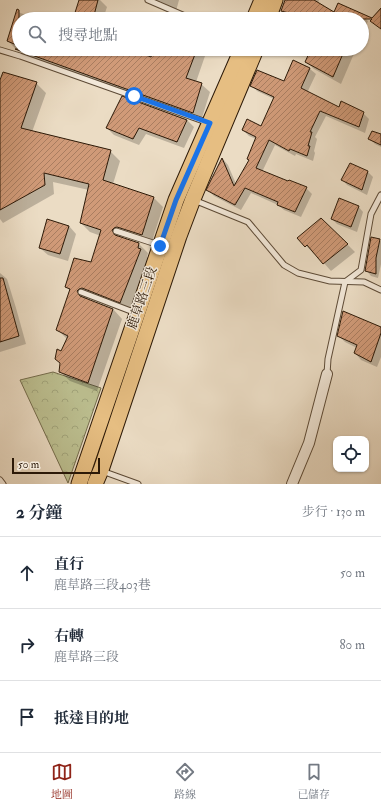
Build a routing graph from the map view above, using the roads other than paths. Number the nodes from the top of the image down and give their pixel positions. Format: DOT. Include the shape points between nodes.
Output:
graph roads {
  1 [pos="148,0"];
  2 [pos="262,0"];
  3 [pos="276,0"];
  4 [pos="176,12"];
  5 [pos="257,12"];
  6 [pos="271,12"];
  7 [pos="0,50"];
  8 [pos="12,54"];
  9 [pos="20,56"];
  10 [pos="240,56"];
  11 [pos="252,56"];
  12 [pos="216,125"];
  13 [pos="381,195"];
  14 [pos="193,199"];
  15 [pos="116,231"];
  16 [pos="167,249"];
  17 [pos="345,282"];
  18 [pos="381,290"];
  19 [pos="81,292"];
  20 [pos="137,313"];
  21 [pos="152,319"];
  22 [pos="327,374"];
  23 [pos="101,470"];
  24 [pos="0,480"];
  25 [pos="3,484"];
  26 [pos="79,484"];
  27 [pos="95,484"];
  28 [pos="138,484"];
  29 [pos="292,484"];
  1 -- 4 [label="lane"];
  2 -- 5 [label="main road"];
  3 -- 6 [label="main road"];
  7 -- 8 [label="lane"];
  9 -- 12 [label="lane"];
  10 -- 12 [label="main road, 鹿草路三段"];
  11 -- 12 [label="main road, 鹿草路三段"];
  12 -- 14 [label="main road, 鹿草路三段"];
  12 -- 16 [label="main road, 鹿草路三段" via="176,200"];
  13 -- 17 [label="lane" via="371,214 361,270"];
  14 -- 16 [label="main road, 鹿草路三段"];
  14 -- 17 [label="lane" via="248,222 284,265 298,273"];
  15 -- 16 [label="lane"];
  16 -- 20 [label="main road, 鹿草路三段"];
  16 -- 21 [label="main road, 鹿草路三段"];
  17 -- 18 [label="lane" via="364,282"];
  17 -- 22 [label="lane" via="328,358"];
  19 -- 20 [label="lane"];
  20 -- 21 [label="lane"];
  20 -- 26 [label="main road, 鹿草路三段"];
  21 -- 23 [label="main road, 鹿草路三段"];
  22 -- 29 [label="street" via="309,443"];
  23 -- 27 [label="main road, 鹿草路三段"];
  23 -- 28 [label="lane"];
  24 -- 25 [label="lane"];
}
